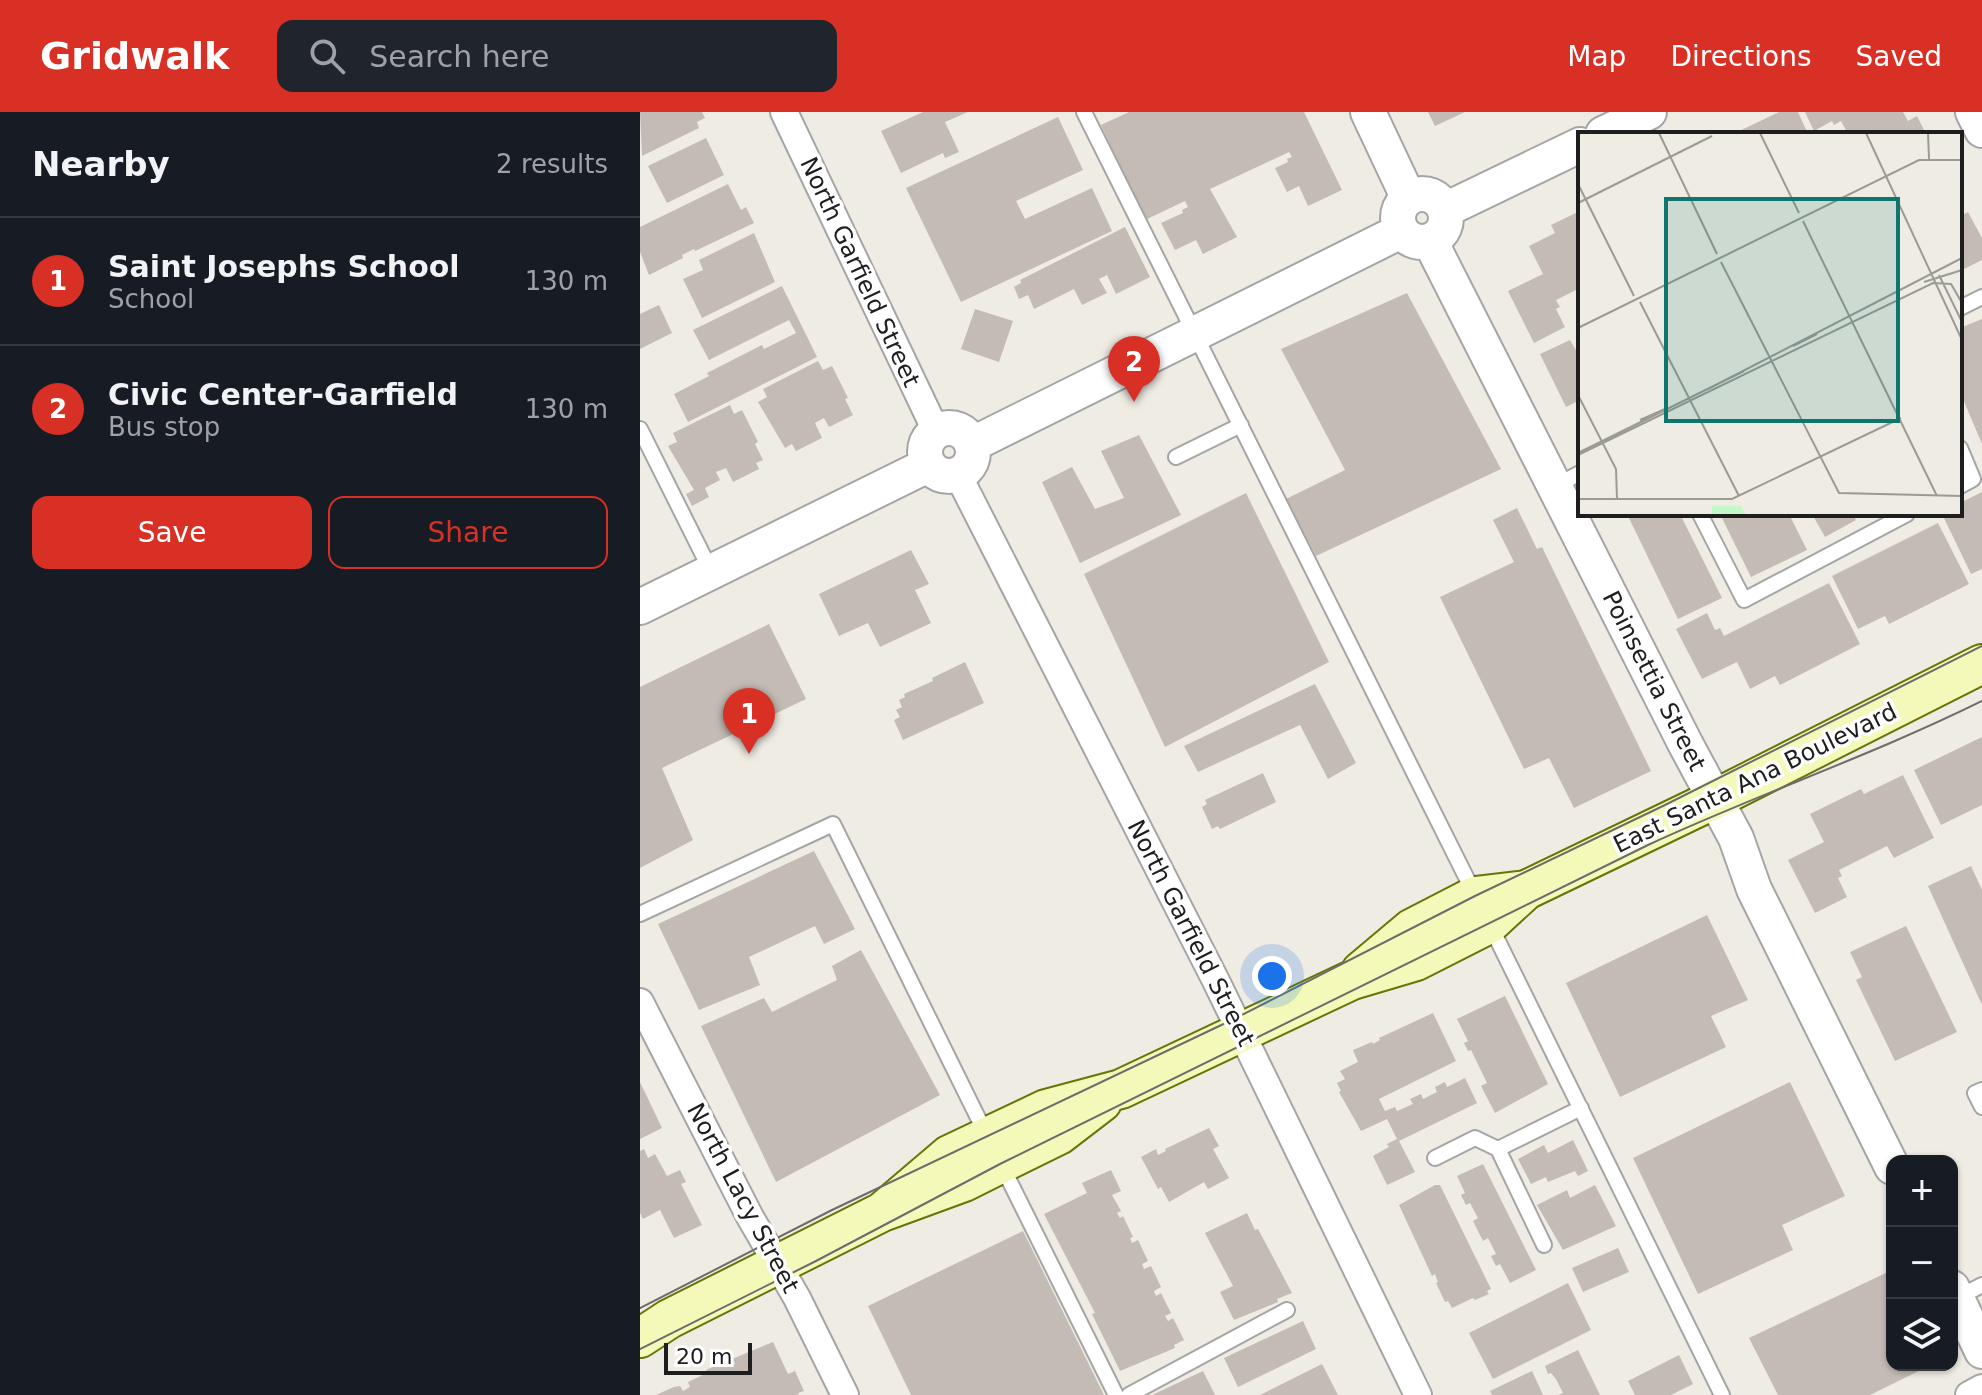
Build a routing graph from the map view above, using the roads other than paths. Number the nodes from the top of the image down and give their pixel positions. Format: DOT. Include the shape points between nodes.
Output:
graph roads {
  1 [pos="784,112"];
  2 [pos="1084,112"];
  3 [pos="1368,112"];
  4 [pos="1973,112"];
  5 [pos="1982,130"];
  6 [pos="1578,146"];
  7 [pos="1408,197"];
  8 [pos="1445,210"];
  9 [pos="1415,236"];
  10 [pos="1982,297"];
  11 [pos="1962,307"];
  12 [pos="1195,334"];
  13 [pos="1241,425"];
  14 [pos="640,429"];
  15 [pos="936,431"];
  16 [pos="973,444"];
  17 [pos="1962,453"];
  18 [pos="1176,457"];
  19 [pos="943,470"];
  20 [pos="1568,480"];
  21 [pos="1962,485"];
  22 [pos="1578,502"];
  23 [pos="1585,516"];
  24 [pos="1701,516"];
  25 [pos="1903,516"];
  26 [pos="711,571"];
  27 [pos="640,607"];
  28 [pos="1982,664"];
  29 [pos="1715,799"];
  30 [pos="1482,910"];
  31 [pos="640,914"];
  32 [pos="640,1002"];
  33 [pos="1241,1033"];
  34 [pos="1982,1090"];
  35 [pos="1982,1107"];
  36 [pos="1581,1108"];
  37 [pos="1498,1149"];
  38 [pos="994,1150"];
  39 [pos="1886,1155"];
  40 [pos="1435,1158"];
  41 [pos="1544,1245"];
  42 [pos="778,1265"];
  43 [pos="1964,1290"];
  44 [pos="1287,1310"];
  45 [pos="650,1328"];
  46 [pos="1982,1351"];
  47 [pos="1982,1388"];
  48 [pos="845,1395"];
  49 [pos="1116,1395"];
  50 [pos="1129,1395"];
  51 [pos="1418,1395"];
  52 [pos="1722,1395"];
  53 [pos="1969,1395"];
  1 -- 15 [label="street, North Garfield Street"];
  2 -- 12 [label="lane"];
  3 -- 7 [label="street"];
  4 -- 5 [label="street"];
  6 -- 8 [label="street"];
  7 -- 8 [label="street" via="1430,195"];
  7 -- 9 [label="street" via="1397,222"];
  8 -- 9 [label="street" via="1444,228"];
  9 -- 12 [label="street"];
  9 -- 20 [label="street, Poinsettia Street"];
  10 -- 11 [label="lane"];
  12 -- 13 [label="lane"];
  12 -- 16 [label="street"];
  13 -- 18 [label="lane"];
  13 -- 30 [label="lane"];
  14 -- 26 [label="lane"];
  15 -- 16 [label="street" via="957,429"];
  15 -- 19 [label="street" via="925,446"];
  16 -- 19 [label="street" via="972,463"];
  17 -- 21 [label="lane" via="1973,479"];
  19 -- 26 [label="street"];
  19 -- 33 [label="street, North Garfield Street"];
  20 -- 22 [label="street, Poinsettia Street"];
  23 -- 29 [label="street, Poinsettia Street"];
  24 -- 25 [label="lane" via="1744,600"];
  26 -- 27 [label="street"];
  28 -- 29 [label="main road, East Santa Ana Boulevard"];
  29 -- 30 [label="main road, East Santa Ana Boulevard"];
  29 -- 39 [label="street, Poinsettia Street"];
  30 -- 33 [label="main road, East Santa Ana Boulevard" via="1411,929 1352,980"];
  30 -- 36 [label="lane"];
  31 -- 38 [label="lane" via="833,824"];
  32 -- 42 [label="street, North Lacy Street"];
  33 -- 38 [label="main road, East Santa Ana Boulevard" via="1121,1089 1059,1135"];
  33 -- 51 [label="street, North Garfield Street"];
  34 -- 35 [label="lane" via="1975,1093"];
  36 -- 37 [label="lane"];
  36 -- 52 [label="lane"];
  37 -- 40 [label="lane" via="1475,1138"];
  37 -- 41 [label="lane"];
  38 -- 42 [label="main road, East Santa Ana Boulevard" via="964,1182 882,1212"];
  38 -- 49 [label="lane"];
  42 -- 45 [label="main road, East Santa Ana Boulevard"];
  42 -- 48 [label="street, North Lacy Street"];
  43 -- 46 [label="street"];
  44 -- 50 [label="lane"];
  47 -- 53 [label="street"];
}
